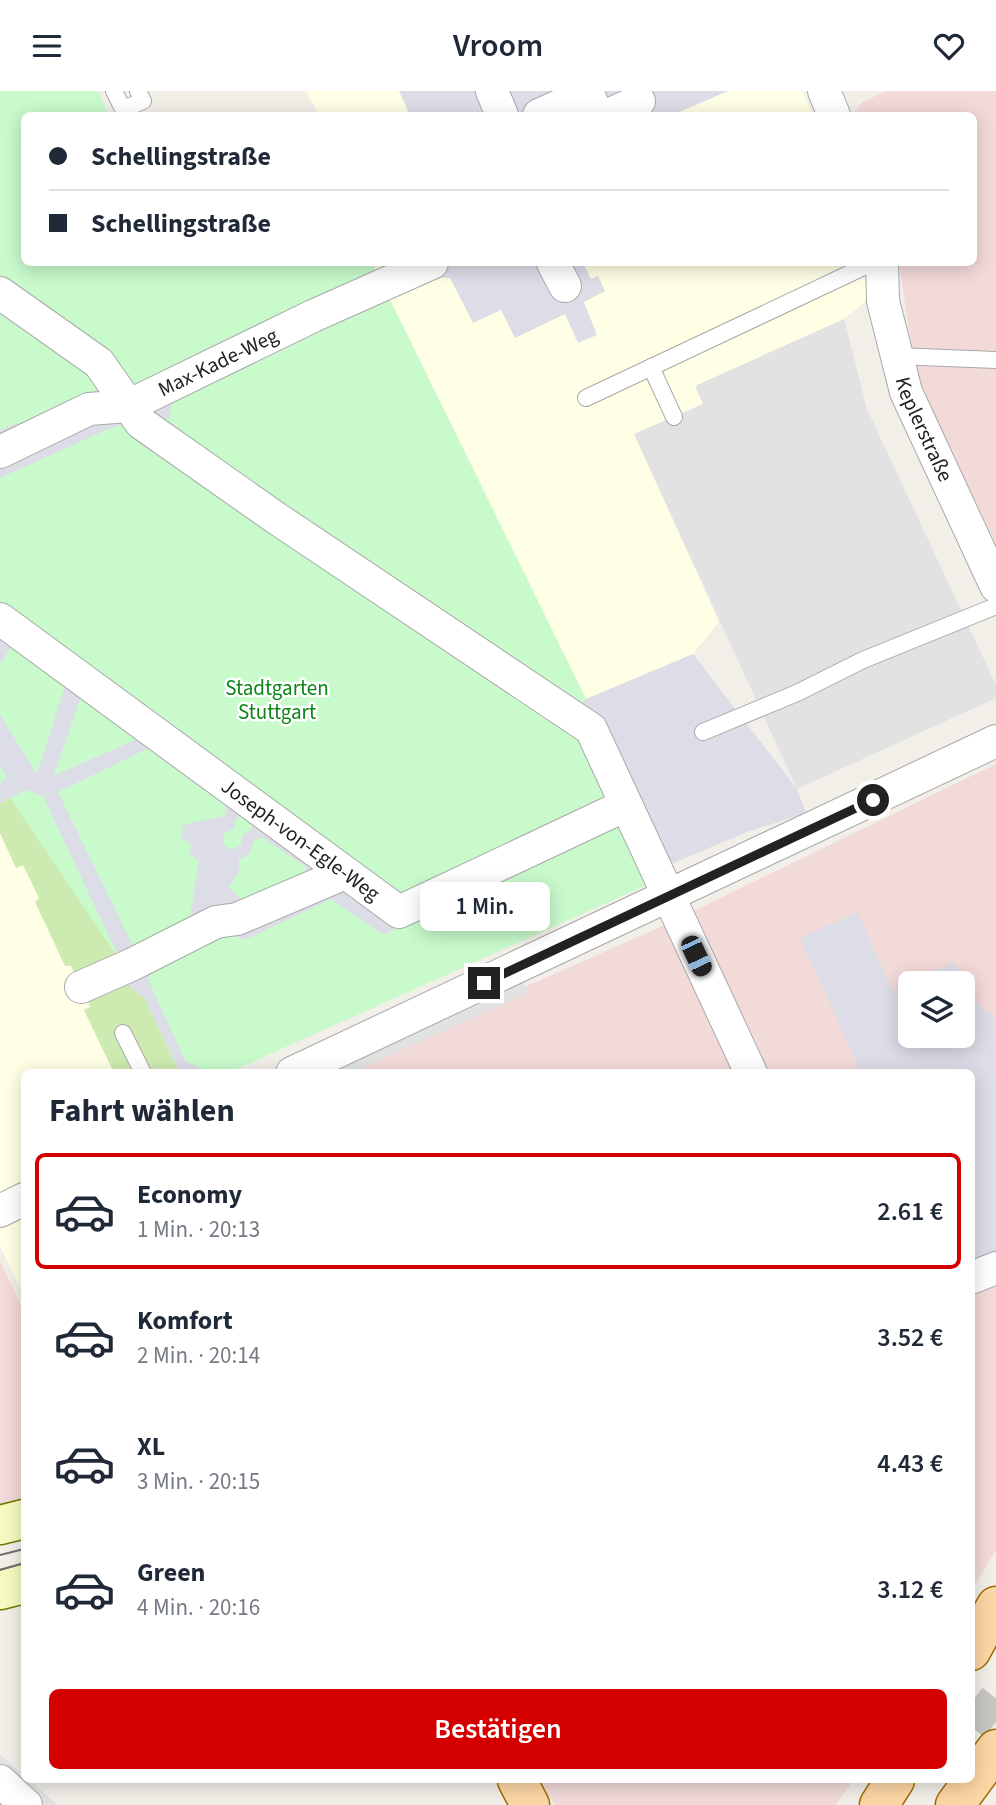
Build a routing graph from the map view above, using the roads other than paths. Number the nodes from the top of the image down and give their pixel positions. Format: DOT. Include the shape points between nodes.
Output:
graph roads {
  1 [pos="114,91"];
  2 [pos="138,91"];
  3 [pos="492,91"];
  4 [pos="639,101"];
  5 [pos="595,104"];
  6 [pos="501,112"];
  7 [pos="554,112"];
  8 [pos="425,266"];
  9 [pos="866,266"];
  10 [pos="881,266"];
  11 [pos="0,293"];
  12 [pos="896,356"];
  13 [pos="996,360"];
  14 [pos="651,367"];
  15 [pos="586,398"];
  16 [pos="128,406"];
  17 [pos="674,417"];
  18 [pos="0,452"];
  19 [pos="996,586"];
  20 [pos="996,606"];
  21 [pos="0,619"];
  22 [pos="703,732"];
  23 [pos="996,741"];
  24 [pos="626,805"];
  25 [pos="345,873"];
  26 [pos="668,895"];
  27 [pos="81,987"];
  28 [pos="123,1033"];
  29 [pos="141,1069"];
  30 [pos="300,1069"];
  31 [pos="749,1069"];
  32 [pos="21,1200"];
  33 [pos="0,1211"];
  34 [pos="996,1268"];
  35 [pos="975,1276"];
  36 [pos="21,1520"];
  37 [pos="0,1525"];
  38 [pos="21,1585"];
  39 [pos="0,1590"];
  40 [pos="996,1606"];
  41 [pos="975,1644"];
  42 [pos="996,1749"];
  43 [pos="975,1778"];
  44 [pos="0,1781"];
  45 [pos="519,1783"];
  46 [pos="893,1783"];
  47 [pos="972,1783"];
  48 [pos="26,1805"];
  49 [pos="530,1805"];
  50 [pos="879,1805"];
  51 [pos="956,1805"];
  1 -- 2 [label="lane" via="123,109 143,101"];
  3 -- 6 [label="street"];
  4 -- 5 [label="street"];
  5 -- 7 [label="street"];
  8 -- 16 [label="street, Max-Kade-Weg"];
  9 -- 14 [label="lane"];
  10 -- 12 [label="street, Keplerstraße" via="883,302"];
  11 -- 16 [label="street" via="99,363"];
  12 -- 13 [label="lane"];
  12 -- 19 [label="street, Keplerstraße" via="906,392"];
  14 -- 15 [label="lane"];
  14 -- 17 [label="lane"];
  16 -- 18 [label="street, Max-Kade-Weg" via="89,409"];
  16 -- 24 [label="street" via="141,423 276,518 591,729"];
  20 -- 22 [label="lane"];
  21 -- 25 [label="street, Joseph-von-Egle-Weg"];
  23 -- 26 [label="street"];
  24 -- 25 [label="street, Joseph-von-Egle-Weg" via="399,912"];
  24 -- 26 [label="street"];
  25 -- 27 [label="street" via="237,919 216,922"];
  26 -- 30 [label="street"];
  26 -- 31 [label="street"];
  28 -- 29 [label="lane"];
  32 -- 33 [label="street"];
  34 -- 35 [label="street"];
  36 -- 37 [label="main road"];
  38 -- 39 [label="main road"];
  40 -- 41 [label="main road"];
  42 -- 43 [label="main road"];
  44 -- 48 [label="street"];
  45 -- 49 [label="main road"];
  46 -- 50 [label="main road"];
  47 -- 51 [label="main road"];
}
